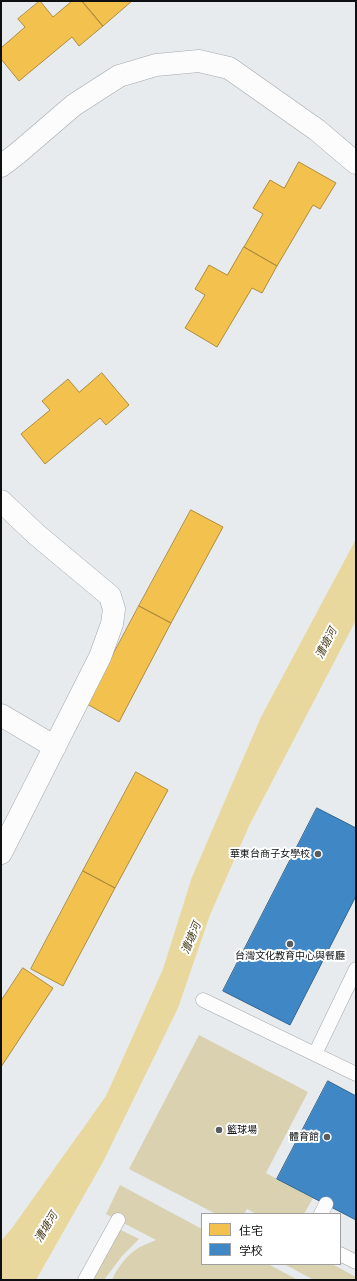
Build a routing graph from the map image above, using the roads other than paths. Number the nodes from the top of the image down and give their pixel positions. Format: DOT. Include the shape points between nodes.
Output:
graph roads {
  1 [pos="356,163"];
  2 [pos="1,166"];
  3 [pos="1,501"];
  4 [pos="1,715"];
  5 [pos="55,747"];
  6 [pos="1,853"];
  7 [pos="356,969"];
  8 [pos="203,1000"];
  9 [pos="315,1054"];
  10 [pos="356,1074"];
  11 [pos="118,1220"];
  12 [pos="341,1254"];
  13 [pos="356,1262"];
  14 [pos="85,1280"];
  1 -- 2 [label="street" via="317,130 229,68 199,61 156,65 119,76 74,104"];
  3 -- 5 [label="street" via="110,596 114,609 112,624 100,657"];
  4 -- 5 [label="street"];
  5 -- 6 [label="street"];
  7 -- 9 [label="lane"];
  8 -- 9 [label="lane"];
  9 -- 10 [label="lane"];
  11 -- 14 [label="lane"];
  12 -- 13 [label="lane"];
}
